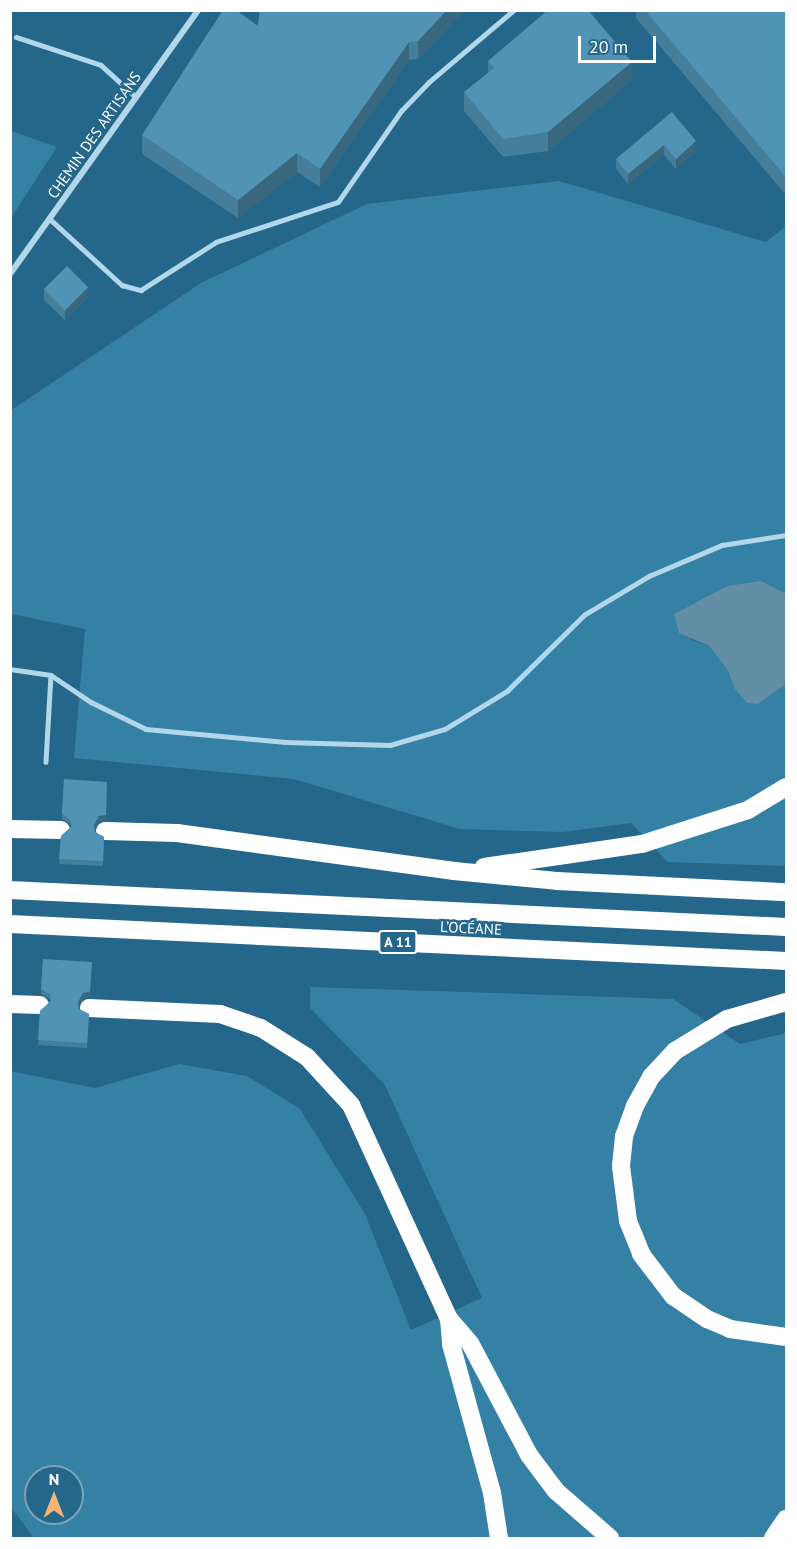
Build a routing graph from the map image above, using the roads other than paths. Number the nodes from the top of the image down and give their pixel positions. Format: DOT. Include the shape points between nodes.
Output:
graph roads {
  1 [pos="198,10"];
  2 [pos="513,10"];
  3 [pos="16,37"];
  4 [pos="136,97"];
  5 [pos="50,219"];
  6 [pos="10,274"];
  7 [pos="786,535"];
  8 [pos="10,669"];
  9 [pos="51,675"];
  10 [pos="46,762"];
  11 [pos="786,787"];
  12 [pos="10,830"];
  13 [pos="61,830"];
  14 [pos="105,831"];
  15 [pos="454,871"];
  16 [pos="10,890"];
  17 [pos="786,892"];
  18 [pos="10,924"];
  19 [pos="786,927"];
  20 [pos="786,961"];
  21 [pos="786,1002"];
  22 [pos="10,1004"];
  23 [pos="40,1005"];
  24 [pos="89,1008"];
  25 [pos="449,1319"];
  26 [pos="786,1337"];
  27 [pos="785,1520"];
  28 [pos="499,1539"];
  29 [pos="610,1539"];
  30 [pos="773,1539"];
  1 -- 4 [label="street, CHEMIN DES ARTISANS"];
  2 -- 5 [label="lane" via="408,104 338,202 216,242 141,290 122,285"];
  3 -- 4 [label="lane" via="101,65"];
  4 -- 5 [label="street, CHEMIN DES ARTISANS"];
  5 -- 6 [label="street, CHEMIN DES ARTISANS"];
  7 -- 9 [label="lane" via="722,545 649,576 584,615 507,692 445,729 400,743 285,742 146,729 91,702"];
  8 -- 9 [label="lane"];
  9 -- 10 [label="lane"];
  11 -- 15 [label="highway" via="748,810 642,844"];
  12 -- 13 [label="highway"];
  14 -- 15 [label="highway" via="177,833"];
  15 -- 17 [label="highway" via="557,881"];
  16 -- 19 [label="highway, L’OCÉANE / A 11"];
  18 -- 20 [label="highway, L’OCÉANE / A 11"];
  21 -- 26 [label="highway" via="727,1019 675,1051 651,1077 635,1106 624,1137 621,1166 628,1221 641,1254 673,1296 730,1329"];
  22 -- 23 [label="highway"];
  24 -- 25 [label="highway" via="220,1014 261,1028 307,1057 351,1105"];
  25 -- 28 [label="highway" via="451,1344 492,1493"];
  25 -- 29 [label="highway" via="470,1343 498,1402 556,1491"];
  27 -- 30 [label="highway"];
}
